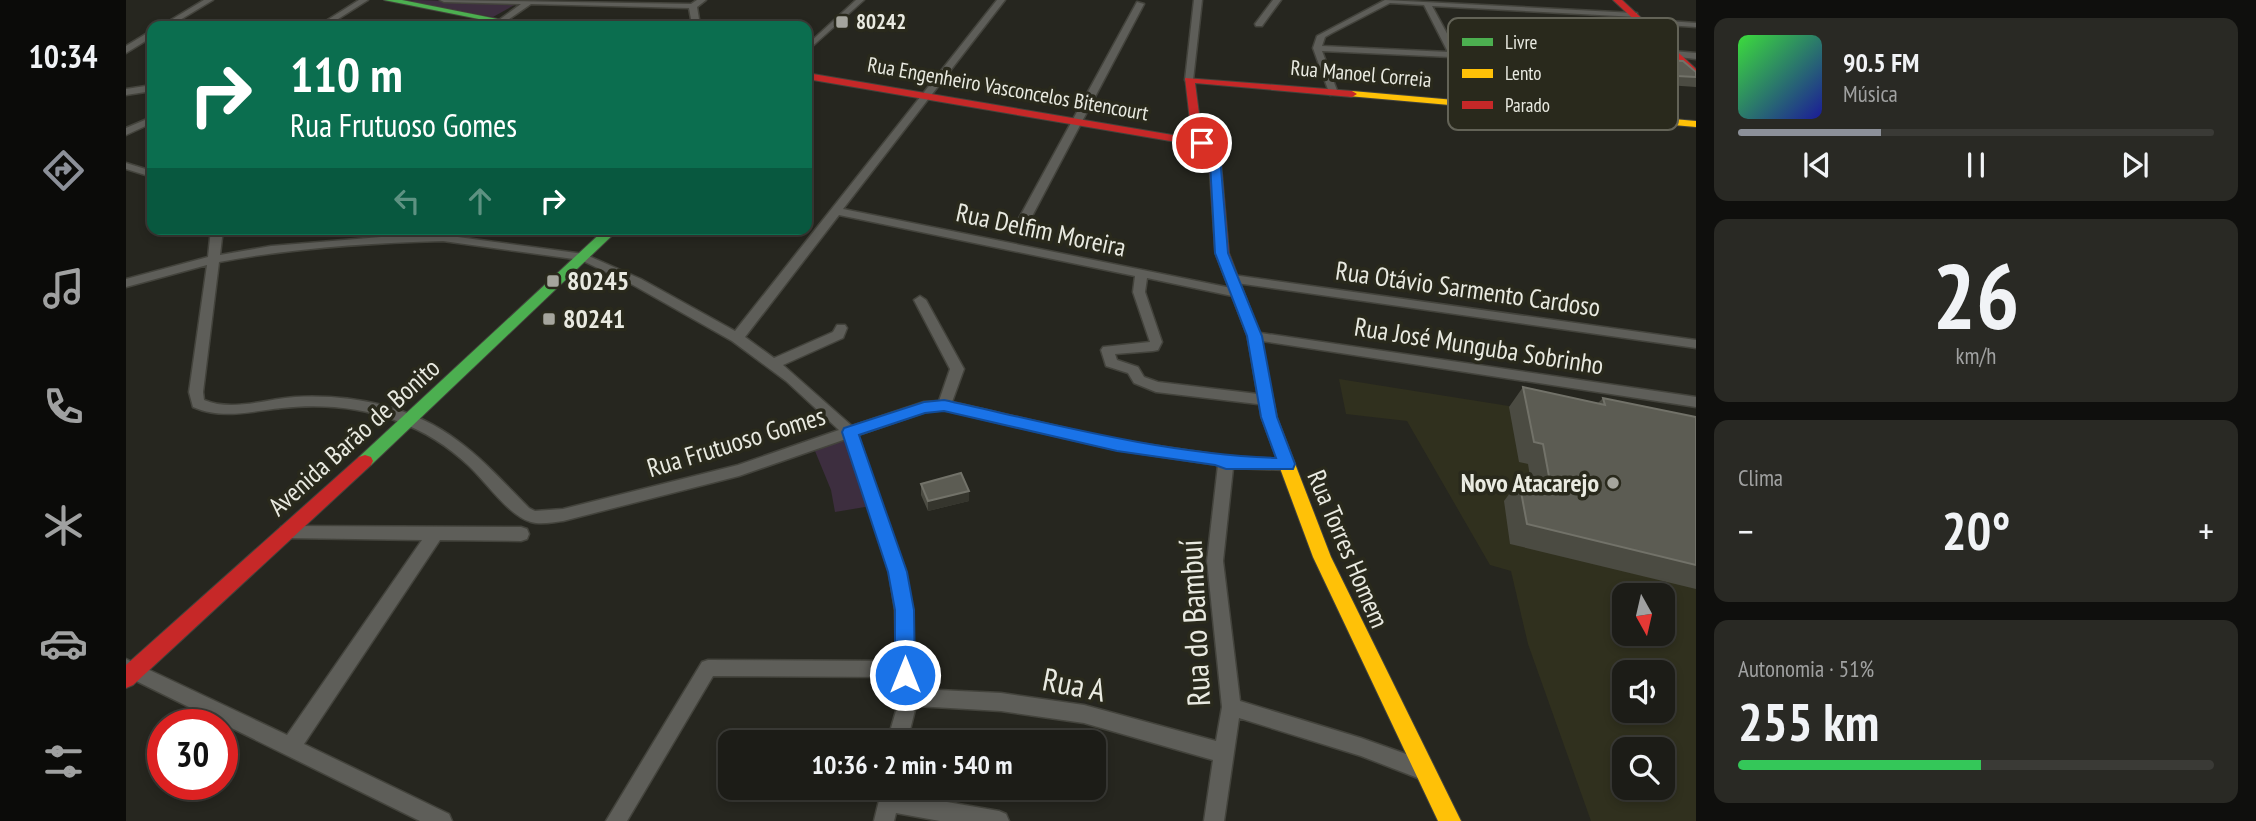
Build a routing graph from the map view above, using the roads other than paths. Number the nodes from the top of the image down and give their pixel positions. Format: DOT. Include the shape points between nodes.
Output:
graph roads {
  1 [pos="209,0"];
  2 [pos="365,0"];
  3 [pos="388,0"];
  4 [pos="444,0"];
  5 [pos="702,0"];
  6 [pos="860,0"];
  7 [pos="1001,0"];
  8 [pos="1198,0"];
  9 [pos="1277,0"];
  10 [pos="1555,0"];
  11 [pos="1617,0"];
  12 [pos="1389,1"];
  13 [pos="528,2"];
  14 [pos="629,2"];
  15 [pos="1140,4"];
  16 [pos="1427,4"];
  17 [pos="693,6"];
  18 [pos="1566,11"];
  19 [pos="1637,18"];
  20 [pos="173,21"];
  21 [pos="330,21"];
  22 [pos="497,21"];
  23 [pos="503,21"];
  24 [pos="693,21"];
  25 [pos="1678,23"];
  26 [pos="1259,24"];
  27 [pos="1696,25"];
  28 [pos="147,37"];
  29 [pos="812,44"];
  30 [pos="1448,45"];
  31 [pos="1317,48"];
  32 [pos="126,50"];
  33 [pos="1448,55"];
  34 [pos="812,77"];
  35 [pos="1189,80"];
  36 [pos="147,89"];
  37 [pos="126,92"];
  38 [pos="1333,93"];
  39 [pos="924,95"];
  40 [pos="1448,103"];
  41 [pos="147,122"];
  42 [pos="1075,122"];
  43 [pos="1678,122"];
  44 [pos="1696,124"];
  45 [pos="126,132"];
  46 [pos="1202,143"];
  47 [pos="126,166"];
  48 [pos="147,172"];
  49 [pos="837,211"];
  50 [pos="1024,220"];
  51 [pos="216,235"];
  52 [pos="607,235"];
  53 [pos="584,257"];
  54 [pos="212,260"];
  55 [pos="1142,274"];
  56 [pos="126,283"];
  57 [pos="1235,286"];
  58 [pos="919,300"];
  59 [pos="841,328"];
  60 [pos="1254,336"];
  61 [pos="737,338"];
  62 [pos="1696,344"];
  63 [pos="773,364"];
  64 [pos="1266,400"];
  65 [pos="1696,402"];
  66 [pos="944,405"];
  67 [pos="410,421"];
  68 [pos="850,432"];
  69 [pos="1226,462"];
  70 [pos="1287,464"];
  71 [pos="288,532"];
  72 [pos="435,534"];
  73 [pos="521,534"];
  74 [pos="905,669"];
  75 [pos="129,672"];
  76 [pos="909,697"];
  77 [pos="1231,707"];
  78 [pos="900,730"];
  79 [pos="290,747"];
  80 [pos="1224,753"];
  81 [pos="1423,770"];
  82 [pos="888,804"];
  83 [pos="442,821"];
  84 [pos="615,821"];
  85 [pos="999,821"];
  86 [pos="1214,821"];
  87 [pos="1450,821"];
  1 -- 20 [label="street"];
  2 -- 21 [label="street"];
  3 -- 22 [label="street"];
  4 -- 13 [label="street"];
  5 -- 17 [label="street"];
  6 -- 29 [label="street"];
  7 -- 39 [label="street"];
  8 -- 35 [label="street, Rua Torres Homem"];
  9 -- 26 [label="street"];
  10 -- 18 [label="street"];
  11 -- 19 [label="street"];
  12 -- 16 [label="street"];
  12 -- 31 [label="street" via="1321,36"];
  13 -- 14 [label="street"];
  13 -- 23 [label="street"];
  14 -- 17 [label="street"];
  15 -- 42 [label="street"];
  16 -- 18 [label="street"];
  16 -- 30 [label="street"];
  17 -- 24 [label="street"];
  18 -- 19 [label="street"];
  25 -- 27 [label="street"];
  28 -- 32 [label="street"];
  31 -- 33 [label="street"];
  31 -- 38 [label="street"];
  34 -- 39 [label="street, Rua Engenheiro Vasconcelos Bitencourt"];
  35 -- 38 [label="street, Rua Manoel Correia"];
  35 -- 46 [label="street, Rua Torres Homem"];
  36 -- 37 [label="street"];
  38 -- 40 [label="street, Rua Manoel Correia"];
  39 -- 42 [label="street, Rua Engenheiro Vasconcelos Bitencourt"];
  39 -- 49 [label="street"];
  41 -- 45 [label="street"];
  42 -- 46 [label="street, Rua Engenheiro Vasconcelos Bitencourt"];
  42 -- 50 [label="street"];
  43 -- 44 [label="street, Rua Manoel Correia"];
  46 -- 57 [label="street, Rua Torres Homem" via="1214,156 1222,253"];
  47 -- 48 [label="street"];
  49 -- 55 [label="street, Rua Delfim Moreira"];
  49 -- 61 [label="street"];
  51 -- 54 [label="street"];
  52 -- 53 [label="street, Avenida Barão de Bonito"];
  53 -- 54 [label="street" via="443,238 294,247"];
  53 -- 61 [label="street"];
  53 -- 67 [label="street, Avenida Barão de Bonito"];
  54 -- 56 [label="street"];
  54 -- 67 [label="street" via="198,403 223,409 340,401"];
  55 -- 57 [label="street, Rua Delfim Moreira"];
  55 -- 64 [label="street" via="1139,292 1156,342 1148,348 1108,350 1111,363 1133,370 1139,380 1156,387"];
  57 -- 60 [label="street, Rua Torres Homem"];
  57 -- 62 [label="street, Rua Otávio Sarmento Cardoso"];
  58 -- 66 [label="street" via="957,369"];
  59 -- 63 [label="street" via="838,335"];
  60 -- 64 [label="street, Rua Torres Homem"];
  60 -- 65 [label="street, Rua José Munguba Sobrinho"];
  61 -- 63 [label="street"];
  63 -- 68 [label="street"];
  64 -- 70 [label="street, Rua Torres Homem"];
  66 -- 68 [label="street, Rua Frutuoso Gomes" via="924,407"];
  66 -- 69 [label="street, Rua Frutuoso Gomes" via="1117,445"];
  67 -- 68 [label="street, Rua Frutuoso Gomes" via="442,437 527,515 543,517 739,470"];
  67 -- 71 [label="street, Avenida Barão de Bonito"];
  68 -- 74 [label="street" via="897,572 904,610"];
  69 -- 70 [label="street, Rua Frutuoso Gomes"];
  69 -- 77 [label="street, Rua do Bambuí" via="1215,561"];
  70 -- 81 [label="street, Rua Torres Homem" via="1322,557"];
  71 -- 72 [label="street"];
  71 -- 75 [label="street, Avenida Barão de Bonito"];
  72 -- 73 [label="street"];
  72 -- 79 [label="street"];
  74 -- 76 [label="street"];
  74 -- 84 [label="street" via="708,668"];
  75 -- 79 [label="street"];
  76 -- 78 [label="street"];
  76 -- 80 [label="street, Rua A" via="1001,702 1084,714"];
  77 -- 80 [label="street, Rua do Bambuí"];
  77 -- 81 [label="street"];
  79 -- 83 [label="street"];
  80 -- 86 [label="street, Rua do Bambuí"];
  81 -- 87 [label="street, Rua Torres Homem"];
  82 -- 85 [label="street"];
}
